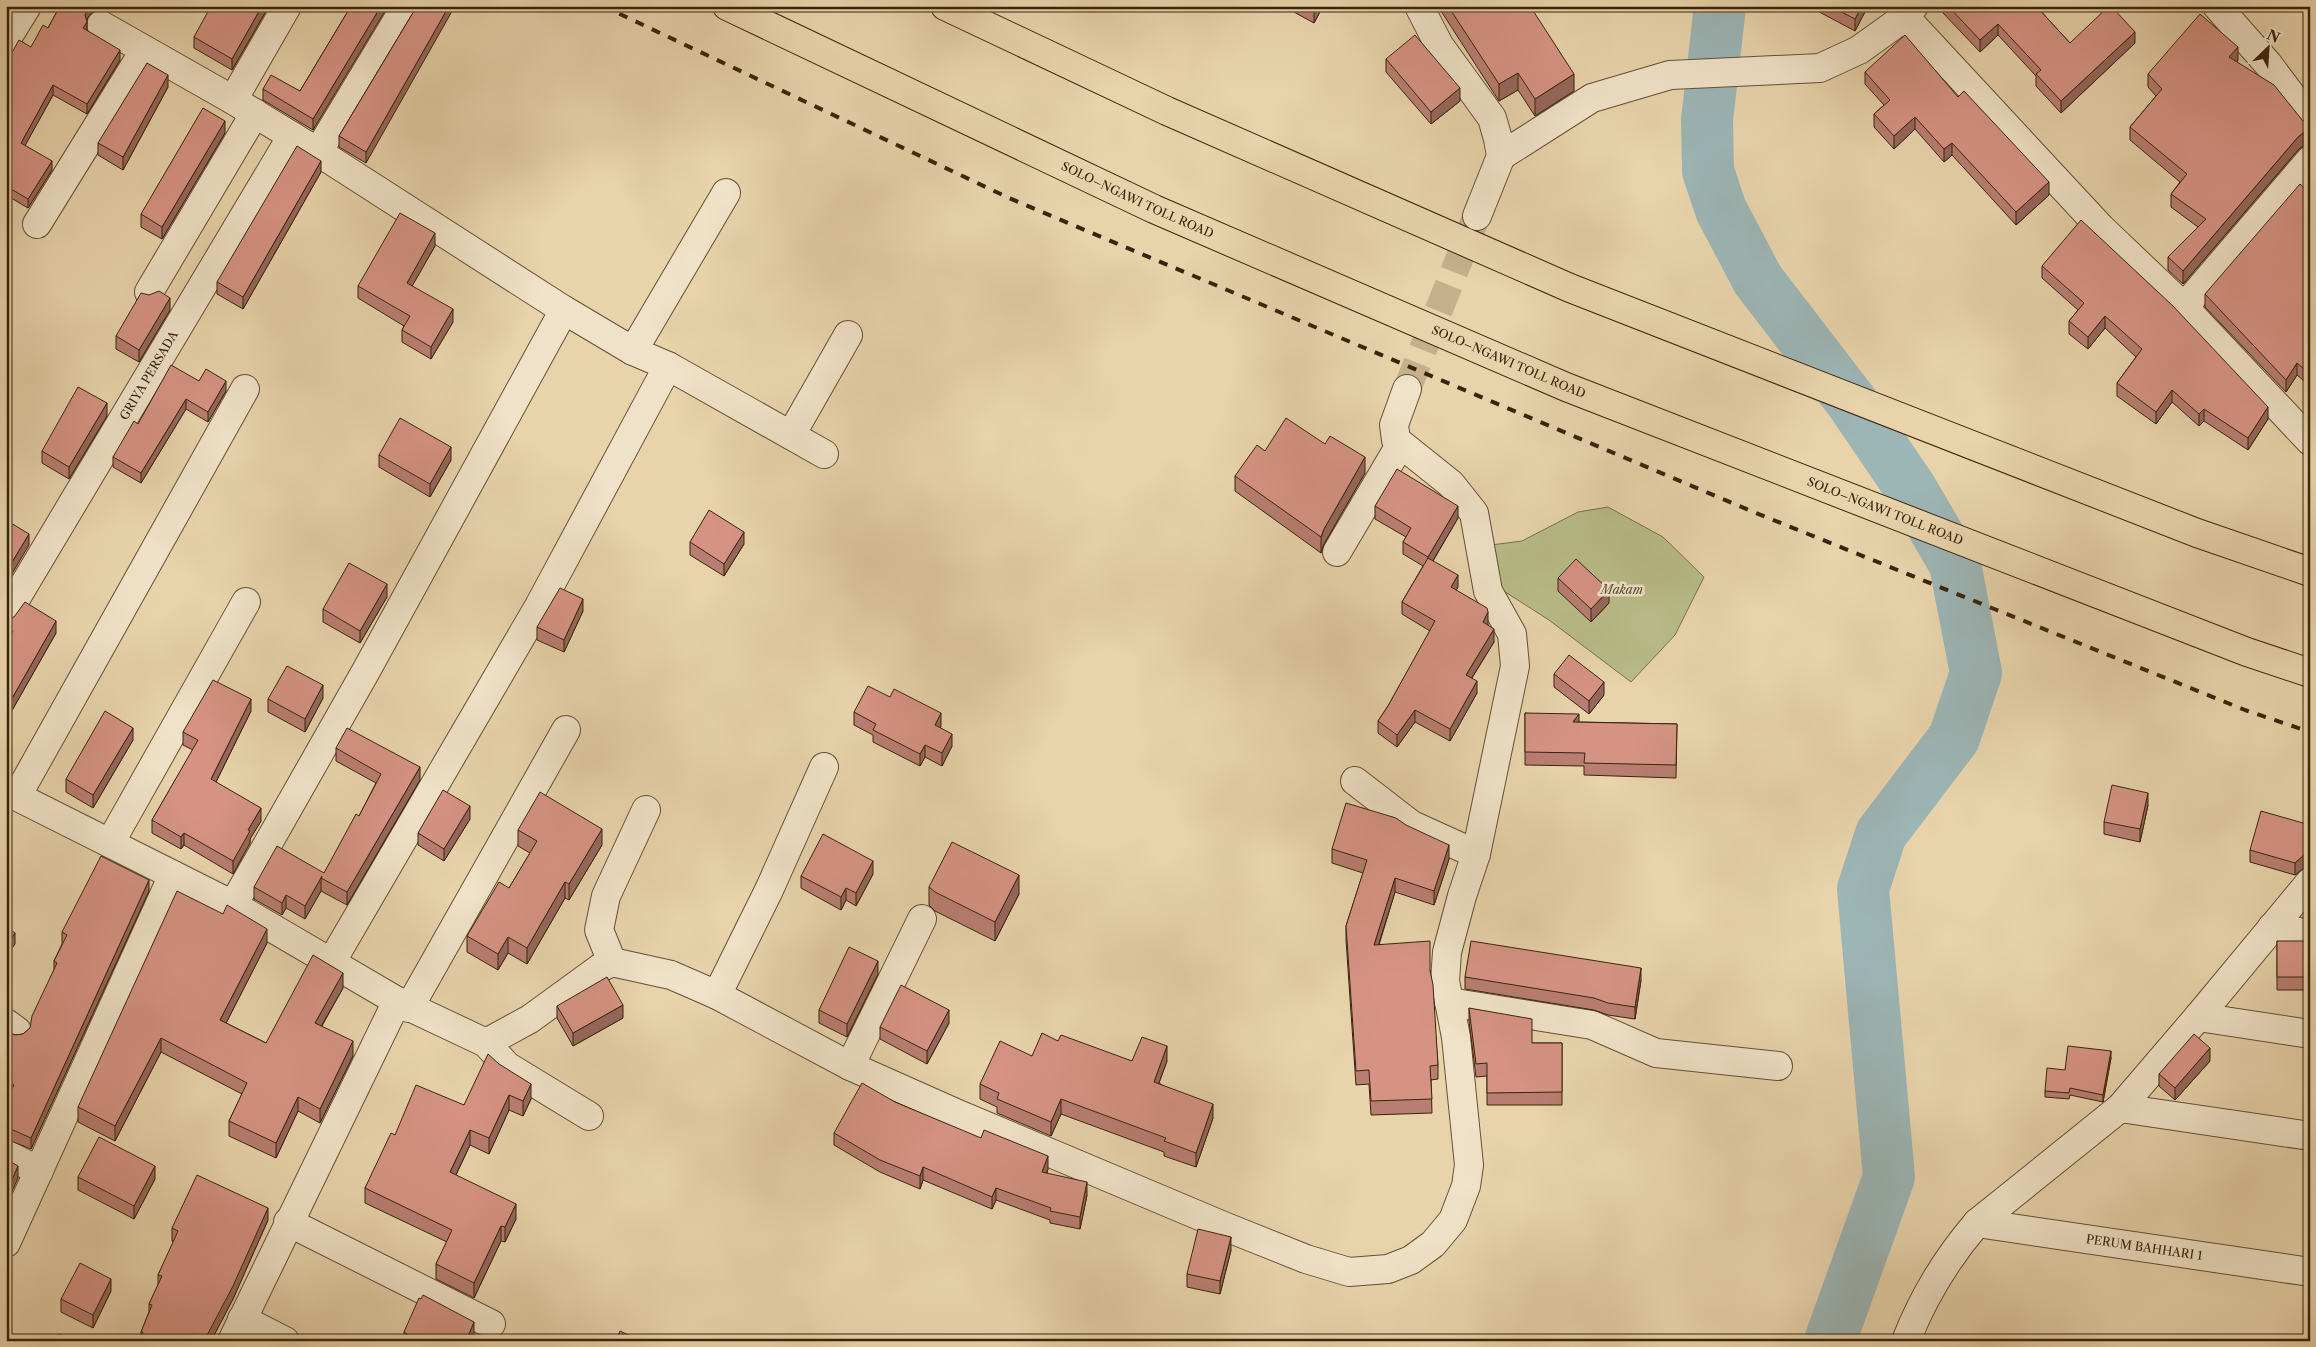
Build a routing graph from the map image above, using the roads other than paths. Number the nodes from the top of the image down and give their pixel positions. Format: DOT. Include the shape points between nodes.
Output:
graph roads {
  1 [pos="27,6"];
  2 [pos="287,6"];
  3 [pos="406,6"];
  4 [pos="726,6"];
  5 [pos="945,6"];
  6 [pos="1420,6"];
  7 [pos="2217,6"];
  8 [pos="1910,12"];
  9 [pos="101,25"];
  10 [pos="6,40"];
  11 [pos="144,51"];
  12 [pos="244,106"];
  13 [pos="2310,120"];
  14 [pos="292,136"];
  15 [pos="318,152"];
  16 [pos="1501,156"];
  17 [pos="2310,160"];
  18 [pos="726,193"];
  19 [pos="1477,216"];
  20 [pos="37,224"];
  21 [pos="149,292"];
  22 [pos="2184,307"];
  23 [pos="564,310"];
  24 [pos="848,335"];
  25 [pos="632,351"];
  26 [pos="668,366"];
  27 [pos="246,389"];
  28 [pos="1406,389"];
  29 [pos="791,435"];
  30 [pos="2310,441"];
  31 [pos="1400,445"];
  32 [pos="824,454"];
  33 [pos="1337,552"];
  34 [pos="2310,572"];
  35 [pos="246,602"];
  36 [pos="6,615"];
  37 [pos="2310,674"];
  38 [pos="566,730"];
  39 [pos="824,767"];
  40 [pos="1355,780"];
  41 [pos="12,794"];
  42 [pos="646,810"];
  43 [pos="110,843"];
  44 [pos="1476,854"];
  45 [pos="173,875"];
  46 [pos="2310,882"];
  47 [pos="233,905"];
  48 [pos="922,919"];
  49 [pos="2272,927"];
  50 [pos="2310,934"];
  51 [pos="332,962"];
  52 [pos="612,962"];
  53 [pos="717,995"];
  54 [pos="1449,1002"];
  55 [pos="403,1004"];
  56 [pos="2198,1017"];
  57 [pos="2310,1034"];
  58 [pos="486,1043"];
  59 [pos="850,1066"];
  60 [pos="1778,1066"];
  61 [pos="2120,1108"];
  62 [pos="589,1116"];
  63 [pos="2310,1136"];
  64 [pos="6,1154"];
  65 [pos="39,1171"];
  66 [pos="288,1222"];
  67 [pos="1977,1223"];
  68 [pos="6,1243"];
  69 [pos="2310,1272"];
  70 [pos="491,1324"];
  71 [pos="237,1330"];
  72 [pos="285,1341"];
  73 [pos="1906,1341"];
  1 -- 10 [label="street"];
  2 -- 12 [label="street"];
  3 -- 15 [label="street"];
  4 -- 37 [label="highway, SOLO–NGAWI TOLL ROAD" via="1154,209 1566,387"];
  5 -- 34 [label="highway" via="1167,111 1570,288 2197,533"];
  6 -- 16 [label="street" via="1439,45 1492,118"];
  7 -- 13 [label="street" via="2268,64"];
  8 -- 16 [label="street" via="1859,50 1820,68 1670,75 1592,98"];
  8 -- 22 [label="street" via="2101,228"];
  9 -- 11 [label="street"];
  11 -- 12 [label="street"];
  11 -- 20 [label="street"];
  12 -- 14 [label="street"];
  12 -- 21 [label="street"];
  14 -- 15 [label="street"];
  14 -- 36 [label="street, GRIYA PERSADA"];
  15 -- 23 [label="street"];
  16 -- 19 [label="street"];
  17 -- 22 [label="street"];
  18 -- 25 [label="street"];
  22 -- 30 [label="street"];
  23 -- 25 [label="street"];
  23 -- 47 [label="street" via="371,663"];
  24 -- 29 [label="street"];
  25 -- 26 [label="street"];
  26 -- 29 [label="street"];
  26 -- 51 [label="street" via="539,606"];
  27 -- 41 [label="street"];
  28 -- 31 [label="street" via="1394,425"];
  29 -- 32 [label="street"];
  31 -- 33 [label="street"];
  31 -- 44 [label="street" via="1451,484 1474,513 1488,591 1512,634 1515,666"];
  35 -- 43 [label="street"];
  38 -- 55 [label="street"];
  39 -- 53 [label="street"];
  40 -- 44 [label="street" via="1412,825"];
  41 -- 43 [label="street"];
  42 -- 52 [label="street" via="606,896 599,930"];
  43 -- 45 [label="street"];
  44 -- 54 [label="street" via="1447,952 1445,981"];
  45 -- 47 [label="street"];
  45 -- 65 [label="street"];
  46 -- 49 [label="street"];
  47 -- 51 [label="street"];
  48 -- 59 [label="street"];
  49 -- 50 [label="street"];
  49 -- 56 [label="street"];
  51 -- 55 [label="street"];
  52 -- 53 [label="street" via="671,976"];
  52 -- 58 [label="street" via="530,1019"];
  53 -- 59 [label="street"];
  54 -- 59 [label="street" via="1456,1037 1468,1155 1466,1186 1453,1220 1434,1244 1411,1260 1388,1269 1348,1272 1306,1259"];
  54 -- 60 [label="street" via="1592,1025 1656,1053"];
  55 -- 58 [label="street"];
  55 -- 66 [label="street"];
  56 -- 57 [label="street"];
  56 -- 61 [label="street"];
  58 -- 62 [label="street" via="507,1066"];
  61 -- 63 [label="street"];
  61 -- 67 [label="street"];
  64 -- 65 [label="street"];
  65 -- 68 [label="street"];
  66 -- 70 [label="street"];
  66 -- 71 [label="street"];
  67 -- 69 [label="street, PERUM BAHHARI 1"];
  67 -- 73 [label="street" via="1936,1278"];
  71 -- 72 [label="street"];
}
